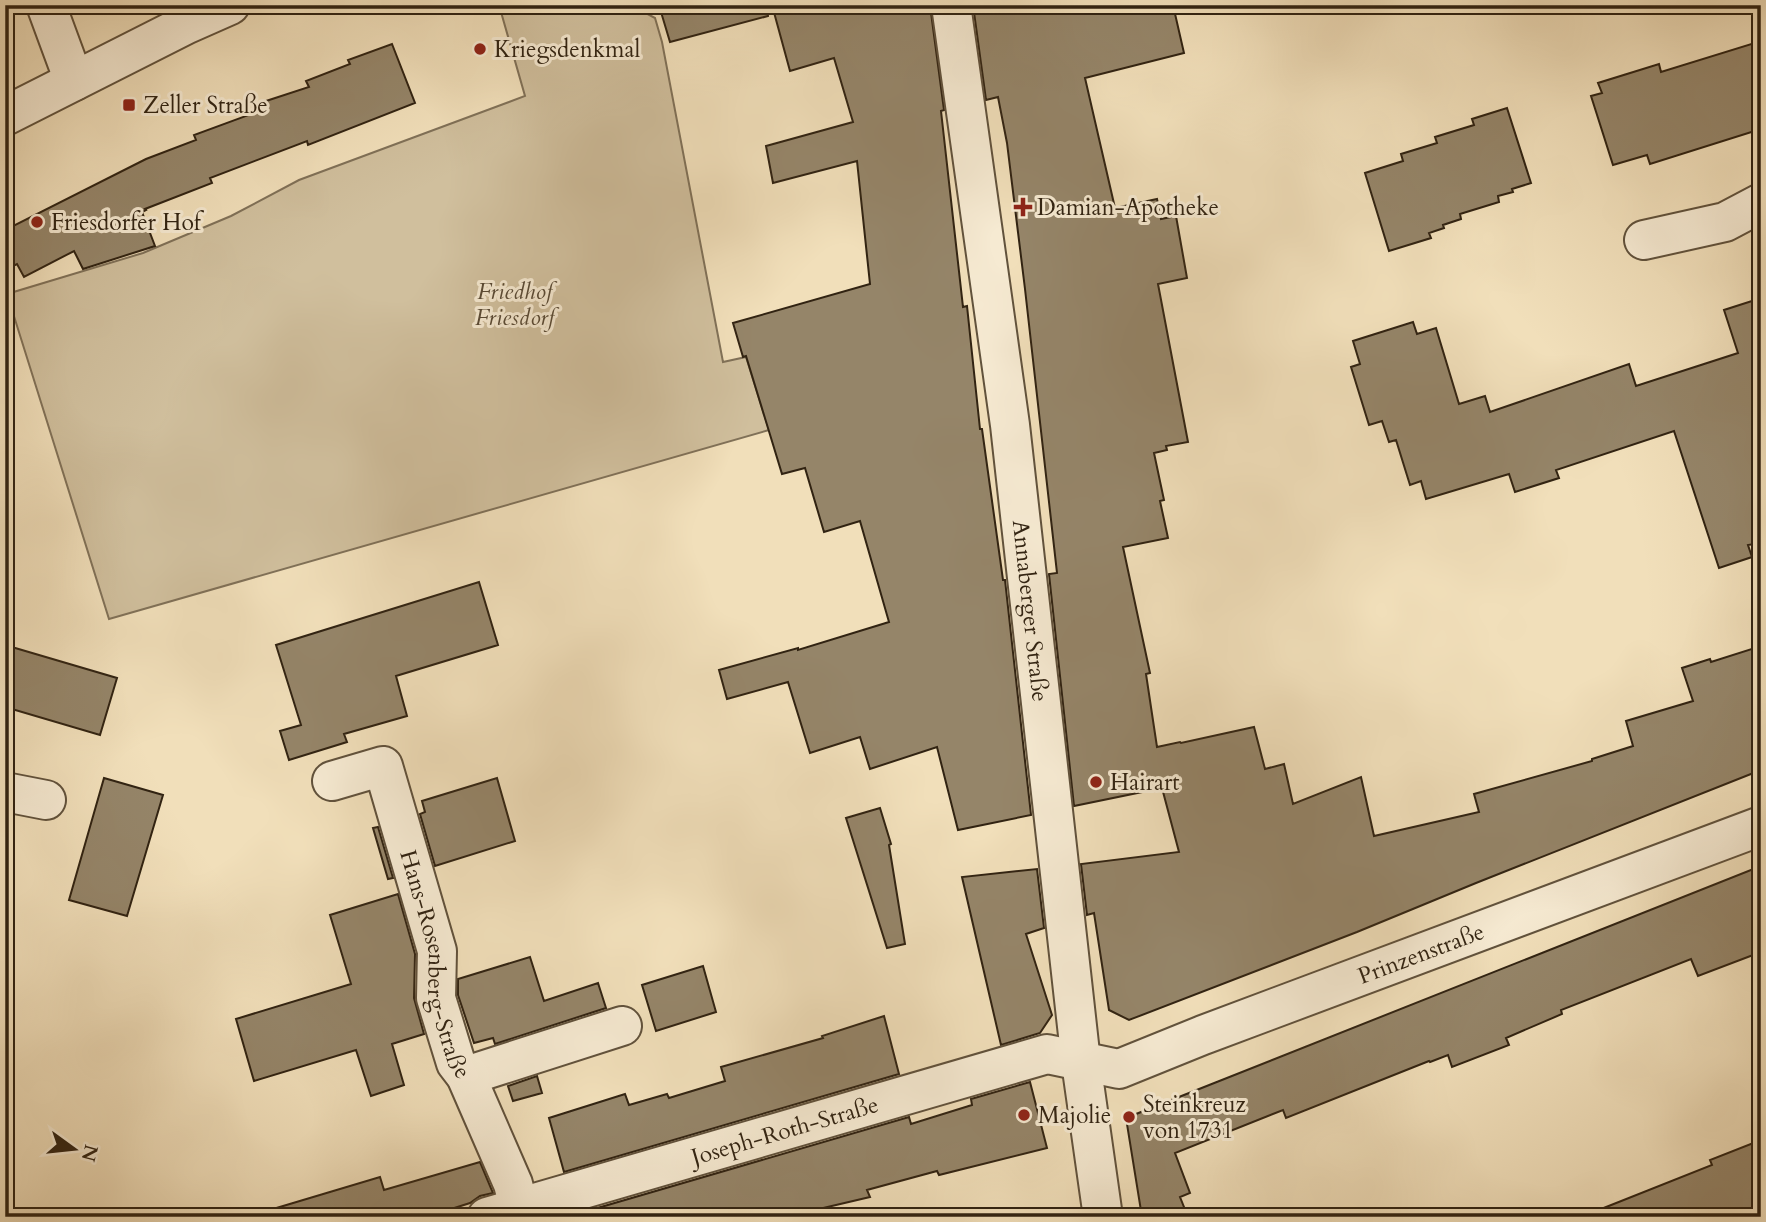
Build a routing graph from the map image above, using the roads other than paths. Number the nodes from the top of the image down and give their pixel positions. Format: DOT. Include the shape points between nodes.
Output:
graph roads {
  1 [pos="46,5"];
  2 [pos="230,5"];
  3 [pos="951,5"];
  4 [pos="74,81"];
  5 [pos="5,116"];
  6 [pos="1761,203"];
  7 [pos="1644,240"];
  8 [pos="332,781"];
  9 [pos="5,792"];
  10 [pos="46,800"];
  11 [pos="1761,826"];
  12 [pos="622,1026"];
  13 [pos="1081,1062"];
  14 [pos="466,1076"];
  15 [pos="503,1212"];
  16 [pos="1102,1217"];
  1 -- 4 [label="street"];
  2 -- 4 [label="street"];
  3 -- 13 [label="street, Annaberger Straße" via="1010,425"];
  4 -- 5 [label="street"];
  6 -- 7 [label="street" via="1725,222"];
  8 -- 14 [label="street, Hans-Rosenberg-Straße" via="383,766 437,951 436,998 456,1063"];
  9 -- 10 [label="street"];
  11 -- 13 [label="street, Prinzenstraße" via="1119,1069"];
  12 -- 14 [label="street"];
  13 -- 15 [label="street, Joseph-Roth-Straße" via="1047,1054"];
  13 -- 16 [label="street, Annaberger Straße"];
  14 -- 15 [label="street, Hans-Rosenberg-Straße" via="513,1184"];
}
